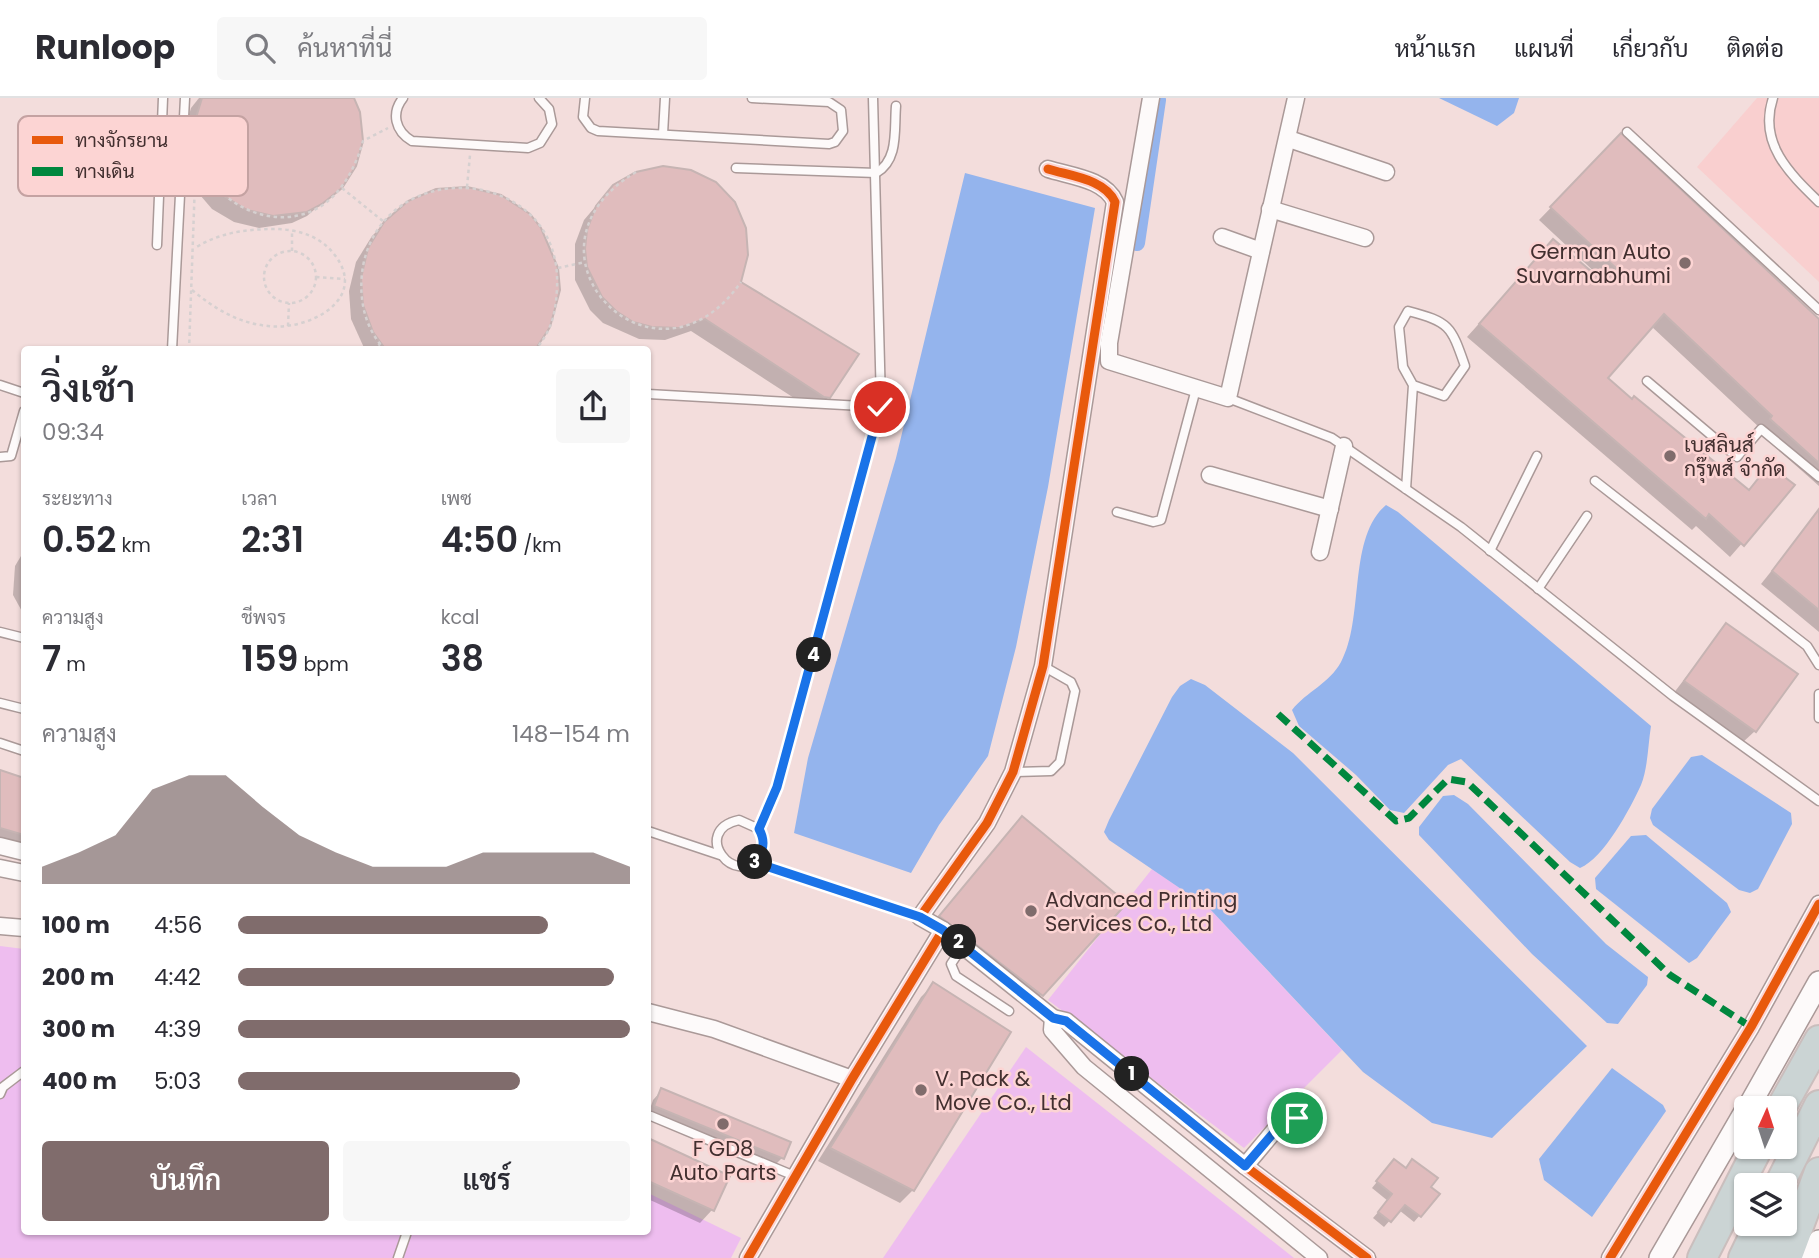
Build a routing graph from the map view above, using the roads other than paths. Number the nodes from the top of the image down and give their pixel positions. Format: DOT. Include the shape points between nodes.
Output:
graph roads {
  1 [pos="163,98"];
  2 [pos="185,98"];
  3 [pos="403,98"];
  4 [pos="539,98"];
  5 [pos="585,98"];
  6 [pos="665,98"];
  7 [pos="752,98"];
  8 [pos="766,98"];
  9 [pos="873,98"];
  10 [pos="1151,98"];
  11 [pos="1296,98"];
  12 [pos="1773,98"];
  13 [pos="896,106"];
  14 [pos="162,116"];
  15 [pos="184,116"];
  16 [pos="1627,132"];
  17 [pos="663,134"];
  18 [pos="1289,139"];
  19 [pos="736,168"];
  20 [pos="1048,169"];
  21 [pos="1386,172"];
  22 [pos="876,173"];
  23 [pos="159,196"];
  24 [pos="180,196"];
  25 [pos="1819,202"];
  26 [pos="1270,209"];
  27 [pos="1222,237"];
  28 [pos="1366,238"];
  29 [pos="157,245"];
  30 [pos="1261,251"];
  31 [pos="1819,310"];
  32 [pos="172,346"];
  33 [pos="1647,381"];
  34 [pos="0,385"];
  35 [pos="1413,385"];
  36 [pos="1196,389"];
  37 [pos="21,392"];
  38 [pos="651,394"];
  39 [pos="1228,398"];
  40 [pos="880,407"];
  41 [pos="21,421"];
  42 [pos="1344,446"];
  43 [pos="1536,456"];
  44 [pos="0,457"];
  45 [pos="1210,475"];
  46 [pos="1819,477"];
  47 [pos="1595,481"];
  48 [pos="1406,489"];
  49 [pos="1330,509"];
  50 [pos="1117,512"];
  51 [pos="1587,516"];
  52 [pos="1490,551"];
  53 [pos="1320,552"];
  54 [pos="1538,589"];
  55 [pos="0,632"];
  56 [pos="21,637"];
  57 [pos="1819,665"];
  58 [pos="1043,666"];
  59 [pos="1819,694"];
  60 [pos="0,703"];
  61 [pos="21,708"];
  62 [pos="1819,718"];
  63 [pos="0,743"];
  64 [pos="21,750"];
  65 [pos="1013,772"];
  66 [pos="1819,801"];
  67 [pos="759,829"];
  68 [pos="651,832"];
  69 [pos="0,846"];
  70 [pos="21,851"];
  71 [pos="720,855"];
  72 [pos="754,862"];
  73 [pos="0,868"];
  74 [pos="21,872"];
  75 [pos="1819,904"];
  76 [pos="920,917"];
  77 [pos="0,926"];
  78 [pos="21,928"];
  79 [pos="943,930"];
  80 [pos="963,945"];
  81 [pos="1819,982"];
  82 [pos="1009,1011"];
  83 [pos="651,1013"];
  84 [pos="1053,1018"];
  85 [pos="1819,1040"];
  86 [pos="21,1073"];
  87 [pos="852,1079"];
  88 [pos="0,1094"];
  89 [pos="1754,1096"];
  90 [pos="1787,1096"];
  91 [pos="1819,1105"];
  92 [pos="651,1116"];
  93 [pos="1297,1118"];
  94 [pos="1734,1131"];
  95 [pos="1752,1159"];
  96 [pos="1245,1166"];
  97 [pos="1819,1166"];
  98 [pos="1819,1172"];
  99 [pos="1785,1173"];
  100 [pos="797,1177"];
  101 [pos="1797,1203"];
  102 [pos="406,1235"];
  103 [pos="1754,1236"];
  104 [pos="1777,1236"];
  105 [pos="1819,1241"];
  106 [pos="398,1258"];
  107 [pos="748,1258"];
  108 [pos="1319,1258"];
  109 [pos="1367,1258"];
  110 [pos="1610,1258"];
  111 [pos="1660,1258"];
  112 [pos="1702,1258"];
  113 [pos="1743,1258"];
  114 [pos="1764,1258"];
  115 [pos="1787,1258"];
  116 [pos="1811,1258"];
  1 -- 14 [label="lane"];
  2 -- 15 [label="lane"];
  3 -- 4 [label="lane" via="396,110 397,124 412,141 528,148 540,143 552,119"];
  5 -- 17 [label="lane" via="583,117 592,128"];
  6 -- 17 [label="lane"];
  7 -- 8 [label="lane"];
  8 -- 17 [label="lane" via="837,106 844,117 844,131 829,144"];
  9 -- 22 [label="lane"];
  10 -- 36 [label="street" via="1109,361"];
  11 -- 18 [label="street"];
  12 -- 25 [label="lane" via="1768,120 1770,143"];
  13 -- 22 [label="lane" via="891,158"];
  16 -- 31 [label="lane"];
  18 -- 21 [label="street"];
  18 -- 26 [label="street"];
  19 -- 22 [label="lane"];
  20 -- 58 [label="street" via="1102,186 1115,202"];
  22 -- 40 [label="lane"];
  23 -- 29 [label="lane"];
  24 -- 32 [label="lane"];
  26 -- 28 [label="street"];
  26 -- 30 [label="street"];
  27 -- 30 [label="street"];
  30 -- 39 [label="street"];
  33 -- 46 [label="lane" via="1737,457 1761,429"];
  34 -- 37 [label="lane"];
  35 -- 35 [label="lane" via="1403,367 1399,327 1408,310 1440,319 1453,330 1465,366 1444,396"];
  35 -- 48 [label="lane"];
  36 -- 39 [label="street"];
  36 -- 50 [label="lane" via="1161,520"];
  38 -- 40 [label="lane"];
  39 -- 42 [label="lane" via="1281,416"];
  40 -- 67 [label="lane" via="777,787"];
  41 -- 44 [label="lane" via="11,456"];
  42 -- 48 [label="lane"];
  42 -- 49 [label="street"];
  43 -- 52 [label="lane"];
  45 -- 49 [label="street"];
  47 -- 57 [label="lane" via="1807,646"];
  48 -- 52 [label="lane"];
  49 -- 53 [label="street"];
  51 -- 54 [label="lane"];
  52 -- 54 [label="lane"];
  54 -- 66 [label="lane" via="1672,696"];
  55 -- 56 [label="lane"];
  58 -- 65 [label="street"];
  58 -- 65 [label="lane" via="1071,682 1075,691 1060,762 1051,771"];
  59 -- 62 [label="lane"];
  60 -- 61 [label="lane"];
  63 -- 64 [label="lane"];
  65 -- 76 [label="street" via="987,823"];
  67 -- 71 [label="lane" via="739,820 724,826 717,839"];
  67 -- 72 [label="lane" via="764,843"];
  68 -- 71 [label="lane"];
  69 -- 70 [label="street"];
  71 -- 72 [label="lane" via="732,865"];
  72 -- 76 [label="lane"];
  73 -- 74 [label="street"];
  75 -- 110 [label="street" via="1751,1027"];
  76 -- 79 [label="street"];
  77 -- 78 [label="street"];
  79 -- 80 [label="street"];
  79 -- 87 [label="street"];
  80 -- 82 [label="lane" via="951,964 956,976"];
  80 -- 84 [label="street"];
  81 -- 89 [label="main road"];
  83 -- 87 [label="street"];
  84 -- 96 [label="street" via="1066,1021"];
  84 -- 108 [label="street" via="1052,1030 1084,1067"];
  85 -- 90 [label="highway"];
  86 -- 88 [label="lane"];
  87 -- 100 [label="street"];
  91 -- 99 [label="highway"];
  92 -- 100 [label="lane"];
  93 -- 96 [label="street" via="1288,1116"];
  94 -- 111 [label="main road"];
  95 -- 112 [label="highway"];
  96 -- 109 [label="street"];
  97 -- 101 [label="highway"];
  98 -- 115 [label="highway"];
  100 -- 107 [label="street"];
  102 -- 106 [label="lane"];
  103 -- 113 [label="highway"];
  104 -- 114 [label="highway"];
  105 -- 116 [label="main road"];
}
